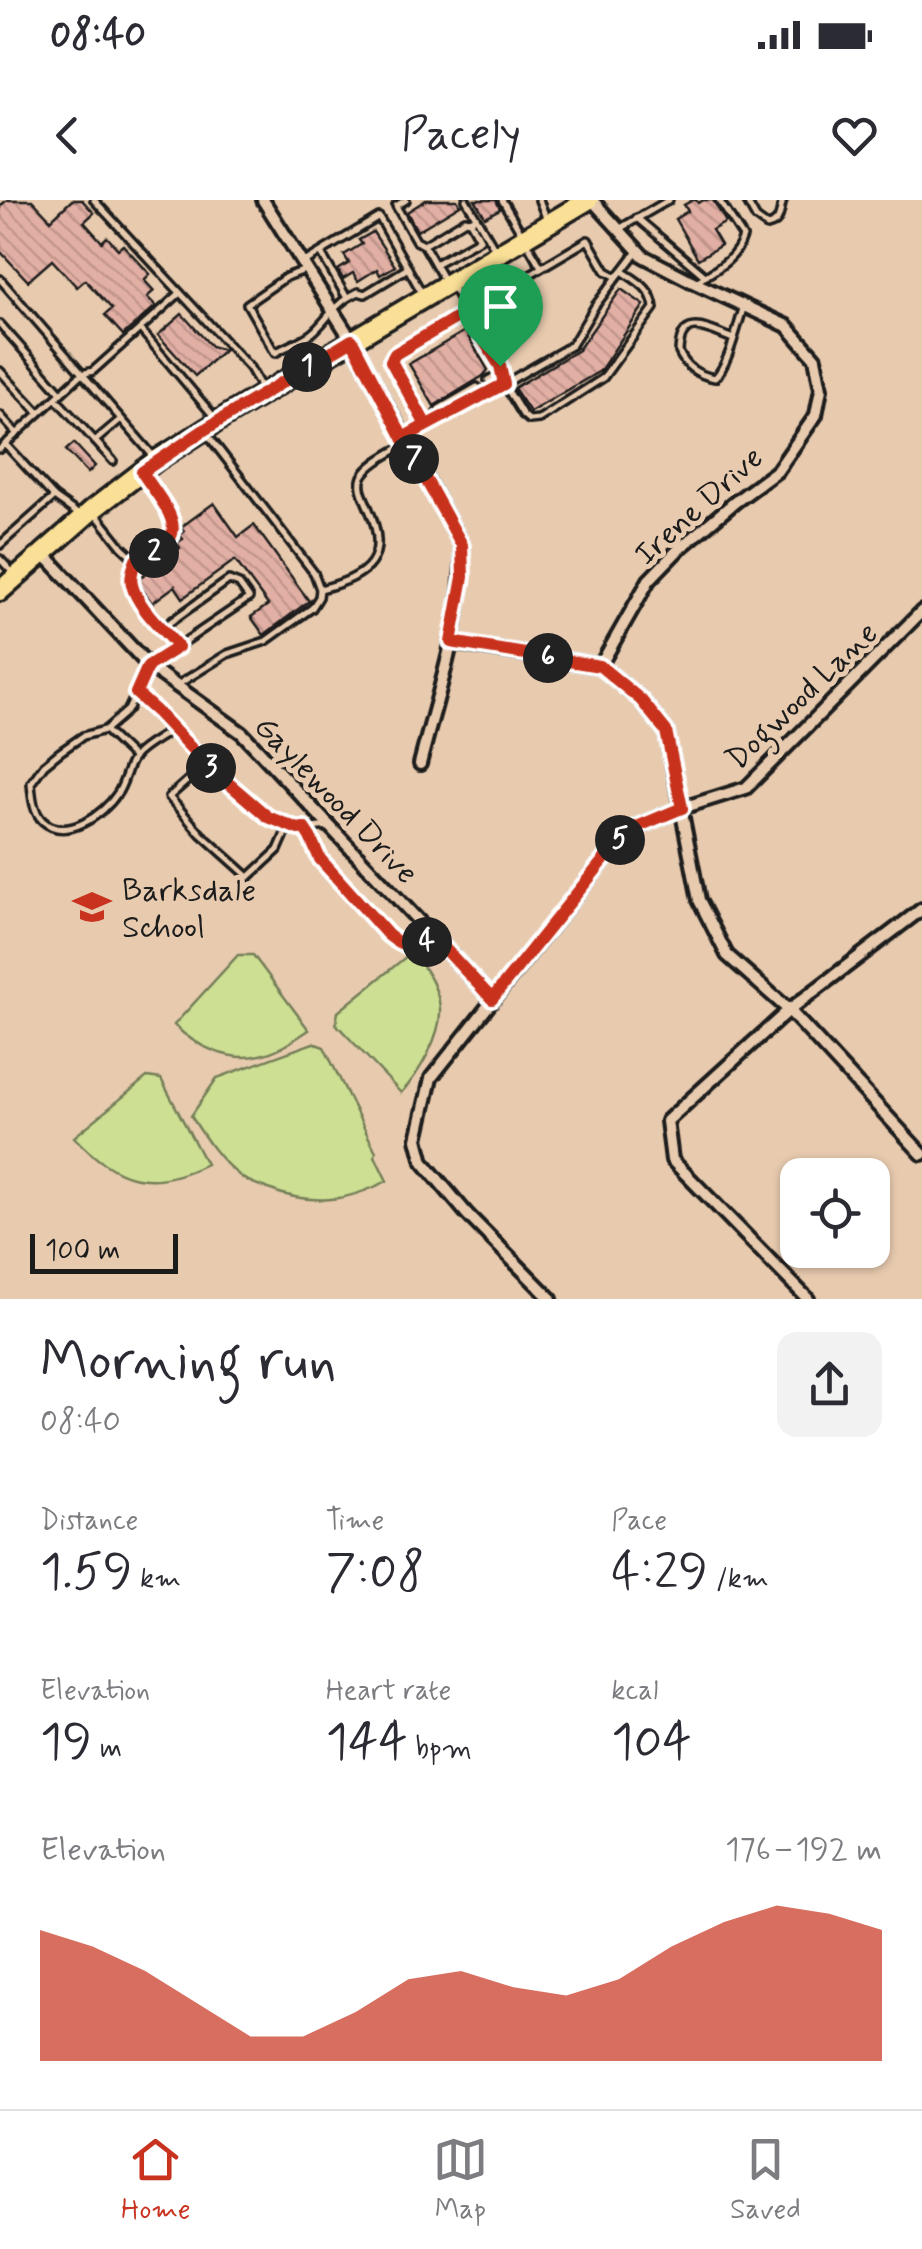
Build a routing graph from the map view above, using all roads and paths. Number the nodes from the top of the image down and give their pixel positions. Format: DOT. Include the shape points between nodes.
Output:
graph roads {
  1 [pos="94,200"];
  2 [pos="263,200"];
  3 [pos="406,200"];
  4 [pos="466,200"];
  5 [pos="502,200"];
  6 [pos="539,200"];
  7 [pos="669,200"];
  8 [pos="719,200"];
  9 [pos="746,200"];
  10 [pos="783,200"];
  11 [pos="580,202"];
  12 [pos="637,218"];
  13 [pos="473,220"];
  14 [pos="548,224"];
  15 [pos="618,229"];
  16 [pos="524,238"];
  17 [pos="424,245"];
  18 [pos="638,250"];
  19 [pos="321,253"];
  20 [pos="497,254"];
  21 [pos="435,264"];
  22 [pos="305,266"];
  23 [pos="408,268"];
  24 [pos="542,268"];
  25 [pos="619,274"];
  26 [pos="705,276"];
  27 [pos="0,278"];
  28 [pos="448,283"];
  29 [pos="695,283"];
  30 [pos="180,293"];
  31 [pos="346,298"];
  32 [pos="424,298"];
  33 [pos="744,306"];
  34 [pos="332,309"];
  35 [pos="466,312"];
  36 [pos="0,324"];
  37 [pos="140,329"];
  38 [pos="733,339"];
  39 [pos="352,340"];
  40 [pos="0,371"];
  41 [pos="501,373"];
  42 [pos="82,374"];
  43 [pos="488,380"];
  44 [pos="504,384"];
  45 [pos="477,387"];
  46 [pos="264,393"];
  47 [pos="58,396"];
  48 [pos="39,413"];
  49 [pos="0,415"];
  50 [pos="122,419"];
  51 [pos="433,422"];
  52 [pos="426,425"];
  53 [pos="211,426"];
  54 [pos="16,434"];
  55 [pos="96,441"];
  56 [pos="404,441"];
  57 [pos="3,446"];
  58 [pos="432,454"];
  59 [pos="113,460"];
  60 [pos="416,464"];
  61 [pos="149,466"];
  62 [pos="54,497"];
  63 [pos="87,513"];
  64 [pos="0,545"];
  65 [pos="42,552"];
  66 [pos="0,559"];
  67 [pos="136,560"];
  68 [pos="15,576"];
  69 [pos="320,589"];
  70 [pos="0,590"];
  71 [pos="922,611"];
  72 [pos="162,628"];
  73 [pos="451,642"];
  74 [pos="178,647"];
  75 [pos="148,666"];
  76 [pos="600,666"];
  77 [pos="177,686"];
  78 [pos="136,693"];
  79 [pos="173,729"];
  80 [pos="106,730"];
  81 [pos="134,758"];
  82 [pos="206,764"];
  83 [pos="420,764"];
  84 [pos="682,808"];
  85 [pos="289,825"];
  86 [pos="329,826"];
  87 [pos="304,828"];
  88 [pos="922,909"];
  89 [pos="436,939"];
  90 [pos="492,999"];
  91 [pos="788,1010"];
  92 [pos="922,1154"];
  93 [pos="552,1299"];
  94 [pos="808,1299"];
  1 -- 30 [label="lane"];
  2 -- 22 [label="street"];
  3 -- 17 [label="lane" via="396,206"];
  4 -- 13 [label="lane"];
  5 -- 16 [label="lane"];
  6 -- 14 [label="lane"];
  7 -- 12 [label="lane"];
  8 -- 26 [label="lane" via="743,238 733,257"];
  9 -- 10 [label="lane" via="768,226 780,219"];
  11 -- 14 [label="main road"];
  11 -- 15 [label="street, Irene Drive"];
  12 -- 15 [label="lane"];
  12 -- 26 [label="lane"];
  13 -- 17 [label="lane"];
  13 -- 20 [label="lane"];
  13 -- 21 [label="lane" via="480,239"];
  14 -- 16 [label="main road"];
  15 -- 18 [label="street, Irene Drive"];
  16 -- 20 [label="main road"];
  16 -- 24 [label="lane"];
  17 -- 21 [label="lane"];
  18 -- 25 [label="lane"];
  18 -- 29 [label="street, Irene Drive"];
  19 -- 22 [label="lane"];
  19 -- 23 [label="lane" via="380,217"];
  19 -- 31 [label="lane"];
  20 -- 28 [label="main road"];
  21 -- 28 [label="lane"];
  22 -- 34 [label="street"];
  22 -- 34 [label="lane" via="247,304 275,353 309,335"];
  23 -- 31 [label="lane"];
  23 -- 32 [label="lane"];
  24 -- 25 [label="lane" via="588,240 606,271"];
  24 -- 35 [label="lane"];
  25 -- 44 [label="lane" via="572,345"];
  25 -- 44 [label="lane" via="644,286 654,308 603,378 530,420"];
  26 -- 29 [label="lane"];
  27 -- 42 [label="lane"];
  28 -- 32 [label="main road"];
  28 -- 35 [label="lane"];
  29 -- 33 [label="street, Irene Drive"];
  30 -- 37 [label="lane"];
  30 -- 46 [label="lane" via="250,368"];
  31 -- 34 [label="lane"];
  32 -- 39 [label="main road"];
  33 -- 38 [label="lane"];
  33 -- 76 [label="street, Irene Drive" via="787,326 814,358 821,389 816,415 777,471 678,548 649,580"];
  34 -- 39 [label="street"];
  35 -- 41 [label="lane"];
  35 -- 52 [label="lane" via="391,361"];
  36 -- 47 [label="lane"];
  37 -- 42 [label="lane"];
  37 -- 53 [label="lane"];
  38 -- 38 [label="lane" via="715,378 690,368 679,352 682,335 693,326"];
  39 -- 46 [label="main road"];
  39 -- 56 [label="street"];
  40 -- 48 [label="lane"];
  41 -- 43 [label="lane"];
  41 -- 44 [label="lane"];
  42 -- 47 [label="lane"];
  42 -- 50 [label="lane"];
  44 -- 51 [label="lane"];
  45 -- 51 [label="lane" via="440,410"];
  46 -- 53 [label="main road"];
  47 -- 48 [label="lane"];
  47 -- 55 [label="lane"];
  48 -- 54 [label="lane"];
  49 -- 54 [label="lane"];
  50 -- 55 [label="lane"];
  50 -- 61 [label="lane"];
  51 -- 52 [label="lane"];
  52 -- 56 [label="lane"];
  53 -- 61 [label="main road"];
  53 -- 69 [label="lane"];
  54 -- 57 [label="lane"];
  55 -- 59 [label="lane"];
  56 -- 60 [label="street"];
  56 -- 69 [label="lane" via="362,478 376,558"];
  57 -- 62 [label="lane"];
  58 -- 60 [label="lane"];
  60 -- 73 [label="street" via="462,545"];
  61 -- 63 [label="main road"];
  61 -- 67 [label="lane" via="174,530 167,543"];
  62 -- 63 [label="lane"];
  62 -- 64 [label="lane"];
  63 -- 65 [label="main road"];
  63 -- 67 [label="lane"];
  65 -- 68 [label="main road"];
  65 -- 75 [label="street, Gaylewood Drive"];
  66 -- 68 [label="lane"];
  67 -- 72 [label="lane" via="132,586"];
  68 -- 70 [label="main road"];
  69 -- 77 [label="lane" via="312,608 266,641 228,654"];
  71 -- 84 [label="street, Dogwood Lane" via="746,788"];
  72 -- 74 [label="lane"];
  72 -- 74 [label="lane" via="228,580 239,584 250,598"];
  73 -- 76 [label="street"];
  73 -- 83 [label="street"];
  74 -- 75 [label="lane"];
  75 -- 77 [label="street, Gaylewood Drive"];
  75 -- 78 [label="lane"];
  76 -- 84 [label="street" via="666,731"];
  77 -- 86 [label="street, Gaylewood Drive" via="242,733"];
  78 -- 79 [label="lane"];
  78 -- 80 [label="lane"];
  79 -- 81 [label="lane"];
  79 -- 82 [label="lane"];
  80 -- 81 [label="lane"];
  80 -- 81 [label="lane" via="83,736 31,783 43,821 60,829 79,826 118,794"];
  82 -- 85 [label="lane" via="268,817"];
  82 -- 85 [label="lane" via="170,797 249,876 278,850"];
  84 -- 90 [label="street, Dogwood Lane" via="627,831"];
  84 -- 91 [label="street" via="699,900 727,955"];
  85 -- 87 [label="lane"];
  86 -- 87 [label="lane"];
  86 -- 89 [label="street, Gaylewood Drive"];
  87 -- 89 [label="lane" via="320,859 388,935 400,945"];
  88 -- 91 [label="street"];
  89 -- 90 [label="street, Gaylewood Drive"];
  90 -- 93 [label="street" via="431,1078 418,1139 423,1162"];
  91 -- 92 [label="street"];
  91 -- 94 [label="street" via="667,1121 672,1160"];
}
